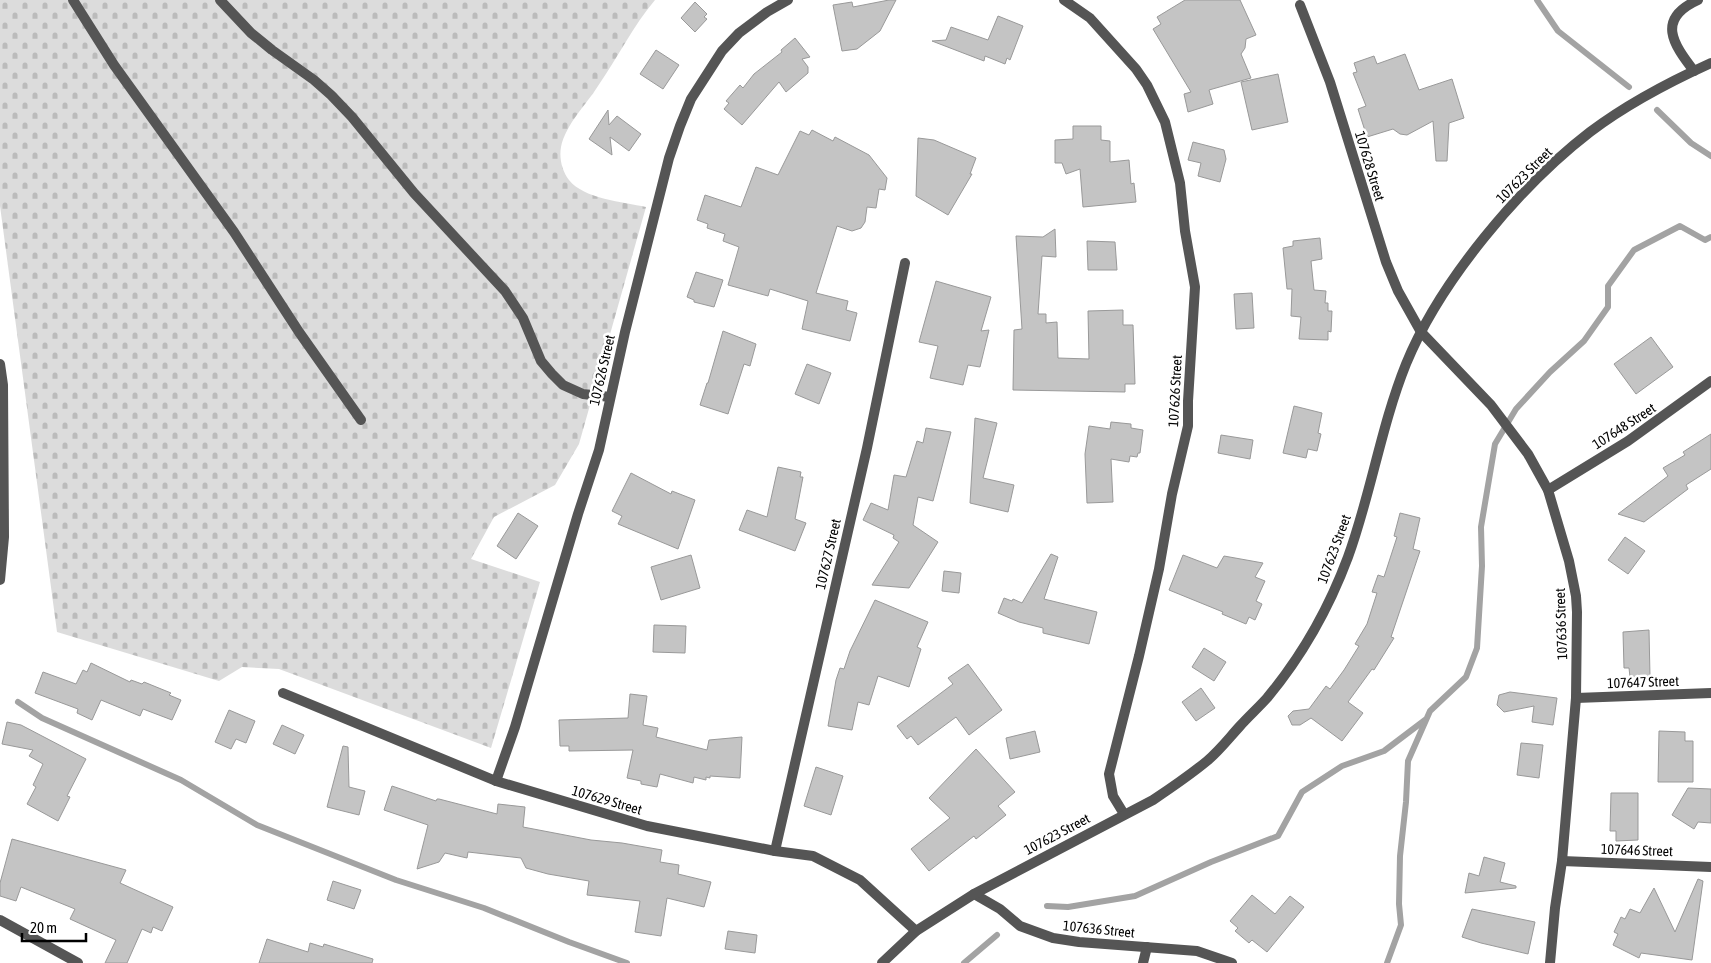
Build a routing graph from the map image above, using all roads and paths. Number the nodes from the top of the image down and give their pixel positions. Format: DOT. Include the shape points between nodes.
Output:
graph roads {
  1 [pos="73,0"];
  2 [pos="220,0"];
  3 [pos="788,0"];
  4 [pos="1064,0"];
  5 [pos="1698,0"];
  6 [pos="1300,5"];
  7 [pos="1711,63"];
  8 [pos="1694,71"];
  9 [pos="905,263"];
  10 [pos="1421,332"];
  11 [pos="0,364"];
  12 [pos="1711,381"];
  13 [pos="610,397"];
  14 [pos="361,420"];
  15 [pos="1548,490"];
  16 [pos="0,580"];
  17 [pos="283,693"];
  18 [pos="1711,693"];
  19 [pos="1576,698"];
  20 [pos="496,781"];
  21 [pos="1124,814"];
  22 [pos="775,851"];
  23 [pos="1562,861"];
  24 [pos="1711,867"];
  25 [pos="974,894"];
  26 [pos="0,920"];
  27 [pos="916,932"];
  28 [pos="1147,947"];
  29 [pos="78,963"];
  30 [pos="882,963"];
  31 [pos="1143,963"];
  32 [pos="1232,963"];
  33 [pos="1550,963"];
  1 -- 14 [label="street"];
  2 -- 13 [label="street" via="251,33 314,80 352,117 414,193 505,291 523,318 541,361 552,374 563,385 583,394"];
  3 -- 13 [label="street, 107626 Street" via="739,33 722,50 690,99 670,158"];
  4 -- 21 [label="street, 107626 Street" via="1090,18 1136,69 1165,122 1180,183 1195,287 1188,426 1159,568 1109,774 1113,796"];
  5 -- 8 [label="street" via="1683,7 1672,29 1677,48"];
  6 -- 10 [label="street, 107628 Street" via="1330,82 1386,262"];
  7 -- 8 [label="street, 107623 Street"];
  8 -- 10 [label="street, 107623 Street" via="1622,110 1590,132 1555,163 1499,220 1452,280"];
  9 -- 22 [label="street, 107627 Street" via="867,448"];
  10 -- 15 [label="street, 107636 Street" via="1491,406 1540,472"];
  10 -- 21 [label="street, 107623 Street" via="1401,376 1348,556 1323,614 1295,661 1208,761 1159,795"];
  11 -- 16 [label="street" via="3,385 4,537"];
  12 -- 15 [label="street, 107648 Street" via="1636,436"];
  13 -- 20 [label="street, 107626 Street" via="599,450 516,727"];
  15 -- 19 [label="street, 107636 Street" via="1576,596"];
  17 -- 20 [label="street, 107629 Street"];
  18 -- 19 [label="street, 107647 Street"];
  19 -- 23 [label="street, 107636 Street"];
  20 -- 22 [label="street, 107629 Street" via="647,826"];
  21 -- 25 [label="street, 107623 Street"];
  22 -- 27 [label="street, 107629 Street" via="813,856 860,880"];
  23 -- 24 [label="street, 107646 Street"];
  23 -- 33 [label="street, 107636 Street"];
  25 -- 27 [label="street, 107623 Street"];
  25 -- 28 [label="street, 107636 Street" via="1000,909 1020,926 1053,938"];
  26 -- 29 [label="street"];
  27 -- 30 [label="street, 107623 Street"];
  28 -- 31 [label="street"];
  28 -- 32 [label="street, 107636 Street" via="1197,951"];
}
